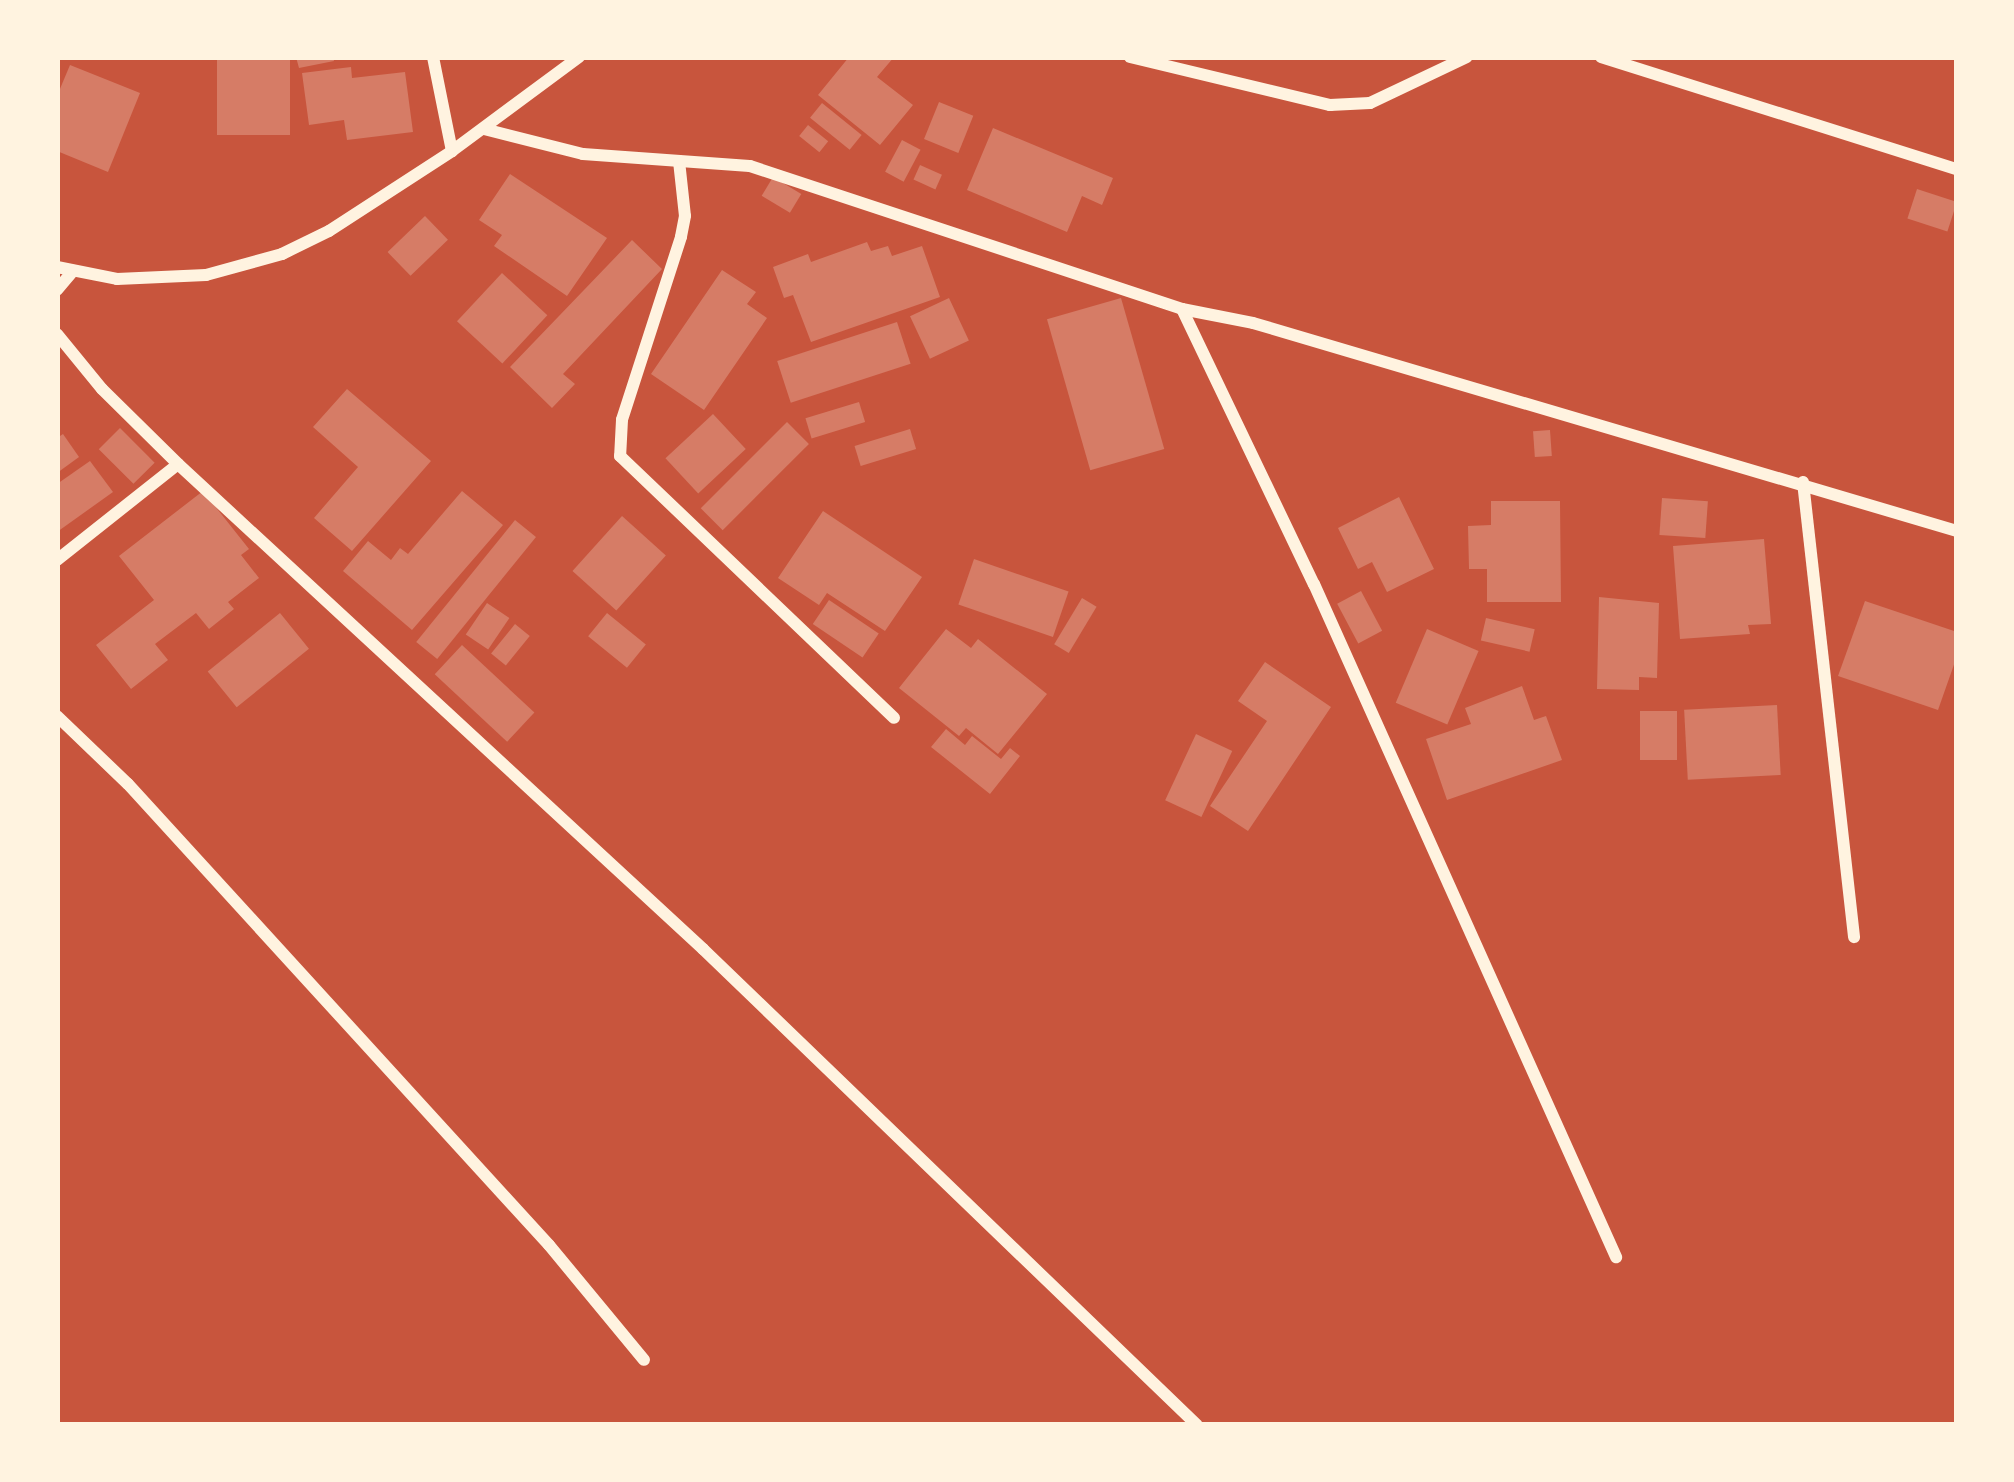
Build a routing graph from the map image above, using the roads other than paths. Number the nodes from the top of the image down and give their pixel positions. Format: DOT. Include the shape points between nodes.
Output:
graph roads {
  1 [pos="433,57"];
  2 [pos="579,57"];
  3 [pos="1130,57"];
  4 [pos="1467,57"];
  5 [pos="1601,57"];
  6 [pos="484,129"];
  7 [pos="452,151"];
  8 [pos="679,160"];
  9 [pos="1957,169"];
  10 [pos="57,267"];
  11 [pos="73,271"];
  12 [pos="57,290"];
  13 [pos="1182,309"];
  14 [pos="57,334"];
  15 [pos="178,464"];
  16 [pos="1803,482"];
  17 [pos="1957,531"];
  18 [pos="57,560"];
  19 [pos="57,716"];
  20 [pos="894,718"];
  21 [pos="1854,937"];
  22 [pos="1616,1257"];
  23 [pos="644,1360"];
  24 [pos="1197,1425"];
  1 -- 7 [label="street"];
  2 -- 6 [label="street"];
  3 -- 4 [label="street" via="1330,105 1370,103"];
  5 -- 9 [label="street"];
  6 -- 7 [label="street"];
  6 -- 8 [label="street" via="583,154"];
  7 -- 11 [label="street" via="282,254 206,275 117,279"];
  8 -- 13 [label="street" via="750,166 806,182"];
  8 -- 20 [label="street" via="681,237 622,420 620,456"];
  10 -- 11 [label="street"];
  11 -- 12 [label="street"];
  13 -- 16 [label="street"];
  13 -- 22 [label="street"];
  14 -- 15 [label="street"];
  15 -- 18 [label="street"];
  15 -- 24 [label="street" via="703,949"];
  16 -- 17 [label="street"];
  16 -- 21 [label="street"];
  19 -- 23 [label="street" via="549,1245"];
}
